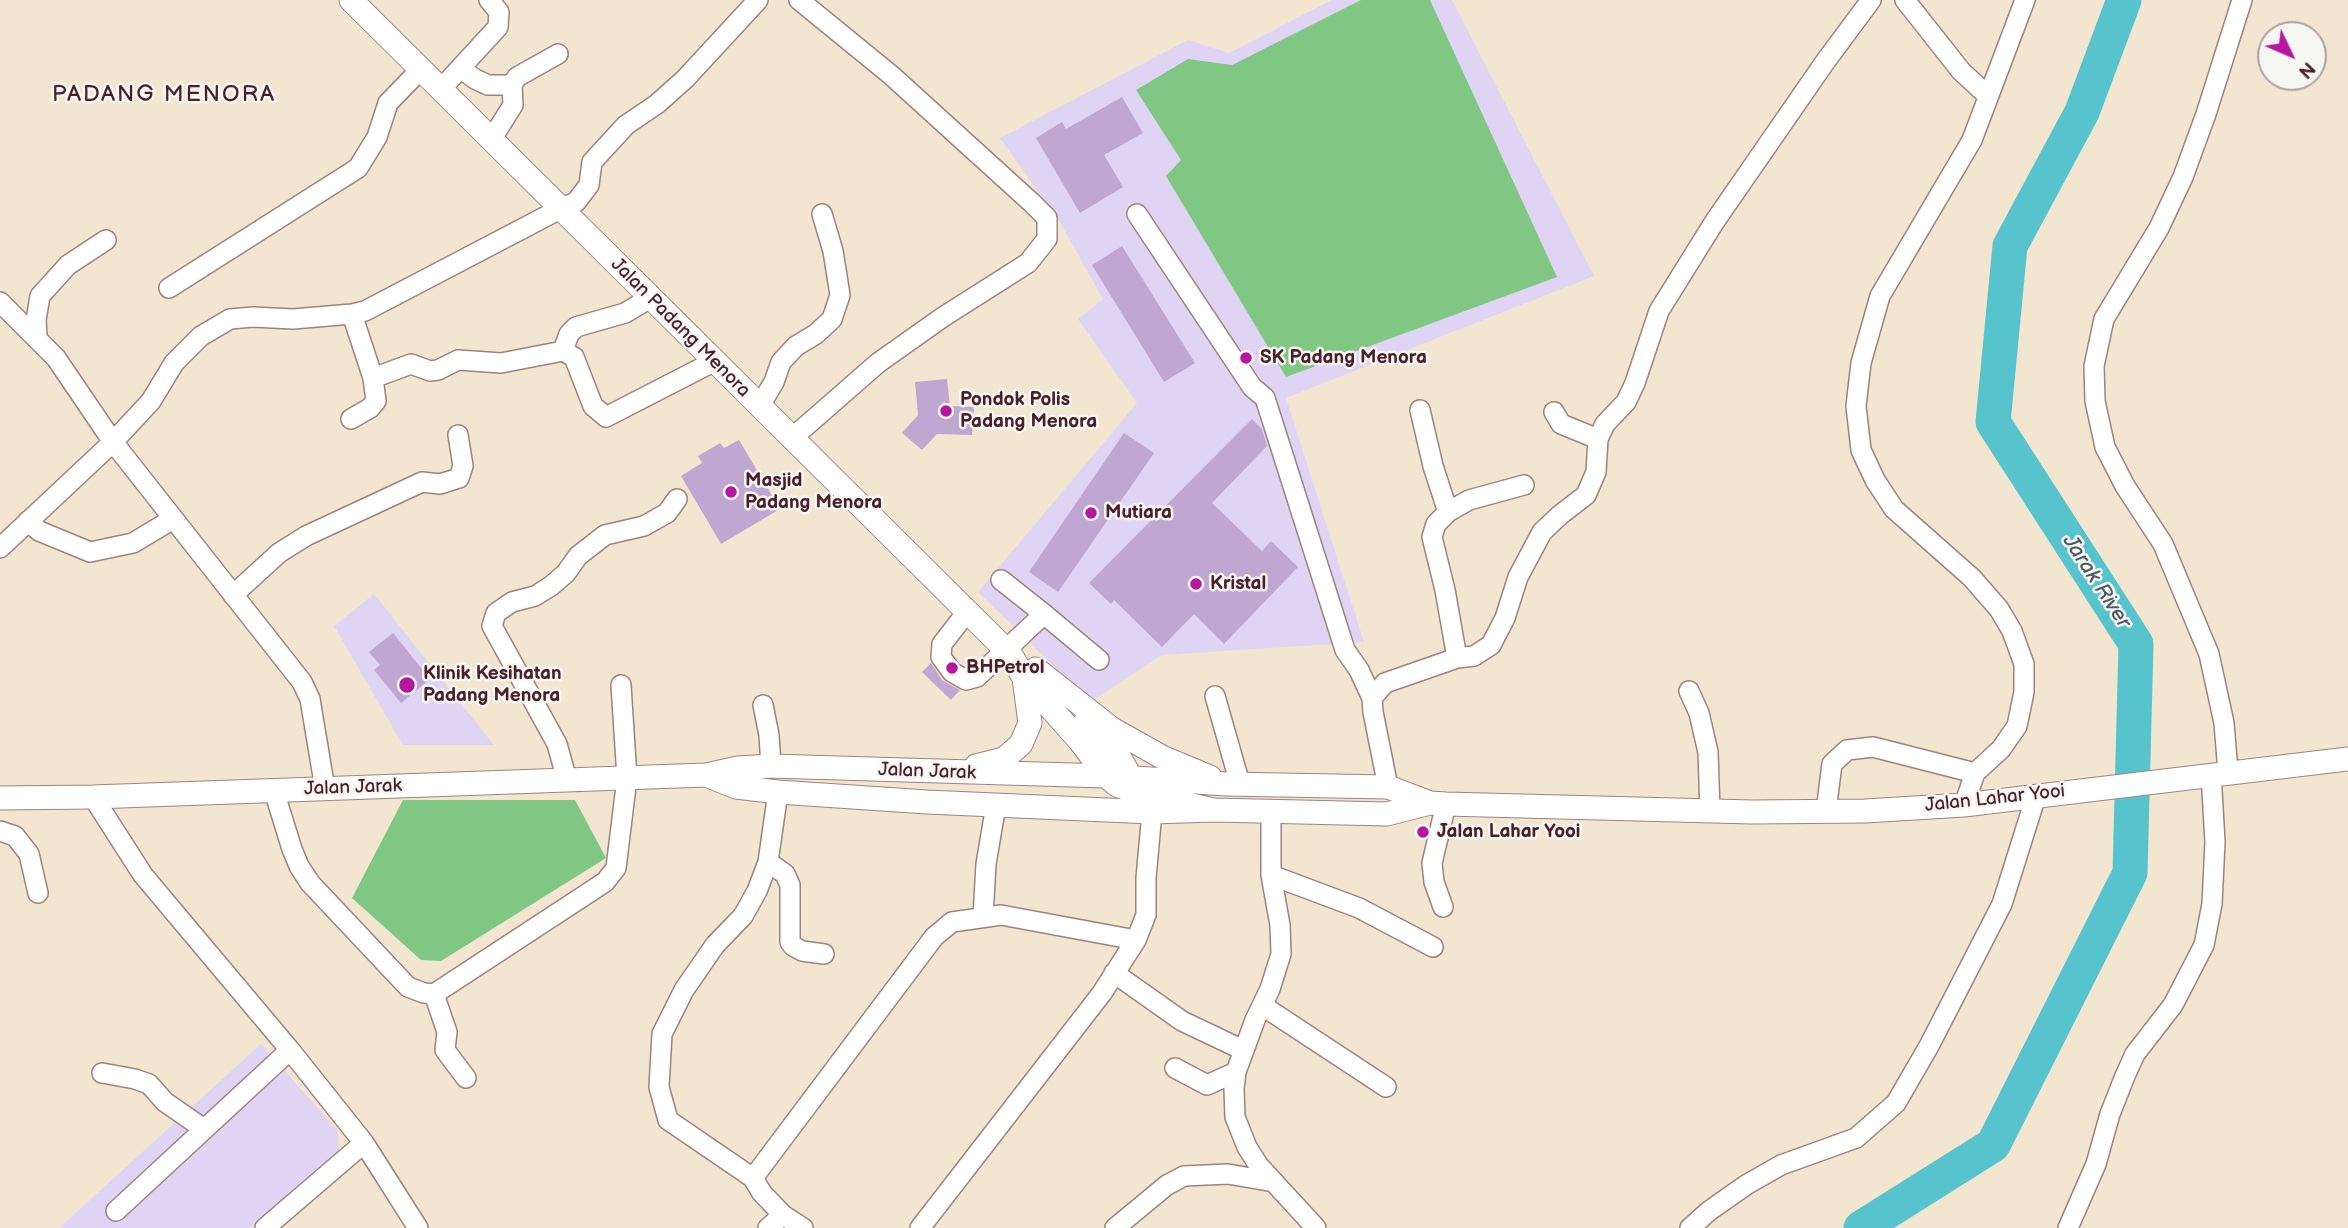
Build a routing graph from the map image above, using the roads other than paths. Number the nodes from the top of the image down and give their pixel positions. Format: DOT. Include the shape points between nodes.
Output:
graph roads {
  1 [pos="351,0"];
  2 [pos="489,0"];
  3 [pos="758,0"];
  4 [pos="799,0"];
  5 [pos="1871,0"];
  6 [pos="1905,0"];
  7 [pos="2025,0"];
  8 [pos="2242,0"];
  9 [pos="558,54"];
  10 [pos="460,68"];
  11 [pos="420,69"];
  12 [pos="512,85"];
  13 [pos="441,89"];
  14 [pos="1988,96"];
  15 [pos="491,140"];
  16 [pos="560,209"];
  17 [pos="822,214"];
  18 [pos="1137,214"];
  19 [pos="106,240"];
  20 [pos="169,288"];
  21 [pos="650,298"];
  22 [pos="0,302"];
  23 [pos="352,314"];
  24 [pos="37,336"];
  25 [pos="563,351"];
  26 [pos="713,362"];
  27 [pos="373,378"];
  28 [pos="759,407"];
  29 [pos="1420,410"];
  30 [pos="1554,412"];
  31 [pos="351,419"];
  32 [pos="458,435"];
  33 [pos="791,439"];
  34 [pos="1598,439"];
  35 [pos="113,442"];
  36 [pos="1524,485"];
  37 [pos="677,499"];
  38 [pos="1448,512"];
  39 [pos="173,519"];
  40 [pos="28,521"];
  41 [pos="0,548"];
  42 [pos="1001,580"];
  43 [pos="233,595"];
  44 [pos="967,612"];
  45 [pos="1044,614"];
  46 [pos="1008,652"];
  47 [pos="1457,658"];
  48 [pos="1099,660"];
  49 [pos="1030,673"];
  50 [pos="621,685"];
  51 [pos="1689,691"];
  52 [pos="1215,696"];
  53 [pos="1372,698"];
  54 [pos="763,705"];
  55 [pos="2348,759"];
  56 [pos="771,766"];
  57 [pos="953,773"];
  58 [pos="1975,773"];
  59 [pos="2212,774"];
  60 [pos="706,775"];
  61 [pos="627,778"];
  62 [pos="567,780"];
  63 [pos="1118,780"];
  64 [pos="1233,784"];
  65 [pos="1388,787"];
  66 [pos="325,789"];
  67 [pos="274,791"];
  68 [pos="778,792"];
  69 [pos="2036,796"];
  70 [pos="93,797"];
  71 [pos="0,798"];
  72 [pos="1438,804"];
  73 [pos="999,805"];
  74 [pos="1964,805"];
  75 [pos="1214,810"];
  76 [pos="1710,811"];
  77 [pos="1826,811"];
  78 [pos="1152,812"];
  79 [pos="1271,812"];
  80 [pos="0,831"];
  81 [pos="768,862"];
  82 [pos="1271,875"];
  83 [pos="38,893"];
  84 [pos="1443,907"];
  85 [pos="983,917"];
  86 [pos="1136,940"];
  87 [pos="1433,947"];
  88 [pos="824,954"];
  89 [pos="1114,973"];
  90 [pos="434,994"];
  91 [pos="1263,1006"];
  92 [pos="290,1050"];
  93 [pos="1243,1050"];
  94 [pos="1175,1068"];
  95 [pos="1237,1072"];
  96 [pos="102,1073"];
  97 [pos="466,1078"];
  98 [pos="1386,1087"];
  99 [pos="204,1129"];
  100 [pos="365,1143"];
  101 [pos="752,1178"];
  102 [pos="1273,1182"];
  103 [pos="116,1211"];
  104 [pos="776,1221"];
  105 [pos="265,1228"];
  106 [pos="418,1228"];
  107 [pos="803,1228"];
  108 [pos="920,1228"];
  109 [pos="1115,1228"];
  110 [pos="1316,1228"];
  111 [pos="1690,1228"];
  112 [pos="2068,1228"];
  1 -- 11 [label="main road, Jalan Padang Menora"];
  2 -- 10 [label="street" via="499,12 498,27"];
  3 -- 16 [label="street" via="685,79 618,134 592,162 589,185 576,202"];
  4 -- 33 [label="street" via="891,75 1032,203 1046,218 1047,239 1028,263 878,363"];
  5 -- 34 [label="street" via="1673,288 1659,311 1626,402"];
  6 -- 14 [label="street" via="1961,71"];
  7 -- 14 [label="street"];
  8 -- 59 [label="street" via="2183,177 2159,228 2104,319 2094,366 2095,401 2105,447 2164,544 2209,654 2224,723"];
  9 -- 12 [label="street" via="517,77"];
  10 -- 12 [label="street" via="488,85"];
  10 -- 13 [label="street"];
  11 -- 13 [label="main road, Jalan Padang Menora"];
  11 -- 20 [label="street" via="388,103 377,137 358,168"];
  12 -- 15 [label="street" via="513,105"];
  13 -- 15 [label="main road, Jalan Padang Menora"];
  14 -- 58 [label="street" via="1972,140 1880,296 1861,363 1856,406 1861,450 1874,480 1894,509 1972,578 1999,609 2024,664 2017,726"];
  15 -- 16 [label="main road, Jalan Padang Menora"];
  16 -- 21 [label="main road, Jalan Padang Menora"];
  16 -- 23 [label="street"];
  17 -- 28 [label="street" via="840,295 832,319 781,362"];
  18 -- 53 [label="street" via="1252,387 1265,398 1345,650"];
  19 -- 24 [label="street" via="68,265 40,296"];
  21 -- 25 [label="street" via="625,313 576,327"];
  21 -- 26 [label="main road, Jalan Padang Menora"];
  22 -- 24 [label="street"];
  23 -- 27 [label="street"];
  23 -- 35 [label="street" via="230,319 201,336 174,363 151,401"];
  24 -- 35 [label="street"];
  25 -- 26 [label="street" via="574,357 593,406 606,417"];
  25 -- 27 [label="street" via="501,363 458,360 430,371 411,364"];
  26 -- 28 [label="main road, Jalan Padang Menora"];
  27 -- 31 [label="street" via="376,401"];
  28 -- 33 [label="main road, Jalan Padang Menora"];
  29 -- 38 [label="street"];
  30 -- 34 [label="street" via="1561,424"];
  32 -- 43 [label="street" via="463,466 458,478 440,484 422,482 306,536 279,553"];
  33 -- 44 [label="main road, Jalan Padang Menora"];
  34 -- 47 [label="street" via="1596,472 1586,495 1542,533 1518,577 1491,645 1474,656"];
  35 -- 39 [label="street"];
  35 -- 40 [label="street"];
  36 -- 38 [label="street" via="1469,500"];
  37 -- 62 [label="street" via="667,513 644,526 605,535 551,586 496,613 492,626 557,744"];
  38 -- 47 [label="street" via="1436,524 1432,537"];
  39 -- 40 [label="street" via="133,543 90,552 38,531"];
  39 -- 43 [label="street"];
  40 -- 41 [label="street"];
  42 -- 45 [label="street"];
  43 -- 66 [label="street" via="302,682 310,699"];
  44 -- 46 [label="main road, Jalan Padang Menora"];
  44 -- 46 [label="street" via="942,644 941,657 952,672 965,680 977,677"];
  45 -- 46 [label="street"];
  45 -- 48 [label="street"];
  46 -- 49 [label="main road, Jalan Padang Menora"];
  47 -- 53 [label="street" via="1385,683"];
  49 -- 57 [label="main road" via="1030,723 1021,744 1004,759"];
  49 -- 63 [label="main road, Jalan Padang Menora" via="1080,741"];
  49 -- 64 [label="main road" via="1162,757"];
  50 -- 61 [label="street"];
  51 -- 76 [label="street" via="1708,752"];
  52 -- 64 [label="street"];
  53 -- 65 [label="street"];
  54 -- 56 [label="street"];
  55 -- 59 [label="main road, Jalan Lahar Yooi"];
  56 -- 57 [label="main road, Jalan Jarak"];
  56 -- 60 [label="main road, Jalan Jarak"];
  57 -- 63 [label="main road, Jalan Jarak"];
  58 -- 74 [label="street"];
  58 -- 77 [label="street" via="1872,747 1847,750 1832,764"];
  59 -- 69 [label="main road, Jalan Lahar Yooi"];
  59 -- 112 [label="street" via="2215,842 2212,904 2204,944 2173,1005 2135,1054"];
  60 -- 61 [label="main road, Jalan Jarak"];
  60 -- 68 [label="main road, Jalan Jarak" via="736,787"];
  61 -- 62 [label="main road, Jalan Jarak"];
  61 -- 90 [label="street" via="616,868 604,882"];
  62 -- 66 [label="main road, Jalan Jarak"];
  63 -- 64 [label="main road, Jalan Lahar Yooi"];
  63 -- 73 [label="main road" via="1072,795"];
  63 -- 75 [label="main road" via="1137,793"];
  64 -- 65 [label="main road, Jalan Lahar Yooi"];
  65 -- 72 [label="main road, Jalan Lahar Yooi"];
  66 -- 67 [label="main road, Jalan Jarak"];
  67 -- 70 [label="main road, Jalan Jarak"];
  67 -- 90 [label="street" via="292,849 310,883 408,987"];
  68 -- 73 [label="main road, Jalan Jarak"];
  68 -- 81 [label="street"];
  69 -- 74 [label="main road, Jalan Lahar Yooi"];
  69 -- 111 [label="street" via="2002,904 1896,1103 1856,1138 1781,1165"];
  70 -- 71 [label="main road, Jalan Jarak"];
  70 -- 92 [label="street" via="143,875"];
  72 -- 76 [label="main road, Jalan Lahar Yooi"];
  72 -- 79 [label="main road, Jalan Lahar Yooi" via="1387,814"];
  72 -- 84 [label="street" via="1432,863"];
  73 -- 78 [label="main road"];
  73 -- 85 [label="street" via="986,864"];
  74 -- 77 [label="main road, Jalan Lahar Yooi"];
  75 -- 78 [label="main road"];
  75 -- 79 [label="main road, Jalan Lahar Yooi"];
  76 -- 77 [label="main road, Jalan Lahar Yooi"];
  78 -- 86 [label="street" via="1146,915"];
  79 -- 82 [label="street"];
  80 -- 83 [label="street" via="15,836 29,854"];
  81 -- 88 [label="street" via="785,874 790,886 790,942 802,951"];
  81 -- 101 [label="street" via="743,916 684,990 662,1034 659,1087 668,1120"];
  82 -- 87 [label="street" via="1359,908"];
  82 -- 91 [label="street" via="1281,954"];
  85 -- 86 [label="street" via="1001,915"];
  85 -- 101 [label="street" via="952,922 934,937"];
  86 -- 89 [label="street"];
  89 -- 93 [label="street" via="1182,1021"];
  89 -- 108 [label="street"];
  90 -- 97 [label="street" via="447,1032 445,1050"];
  91 -- 93 [label="street"];
  91 -- 98 [label="street"];
  92 -- 99 [label="street"];
  92 -- 100 [label="street"];
  93 -- 95 [label="street"];
  94 -- 95 [label="street" via="1207,1085"];
  95 -- 102 [label="street" via="1235,1117 1247,1147"];
  96 -- 99 [label="street" via="149,1084 165,1102"];
  99 -- 103 [label="street"];
  100 -- 105 [label="street"];
  100 -- 106 [label="street"];
  101 -- 104 [label="street"];
  102 -- 109 [label="street" via="1228,1174 1184,1176"];
  102 -- 110 [label="street"];
  104 -- 107 [label="street"];
}
